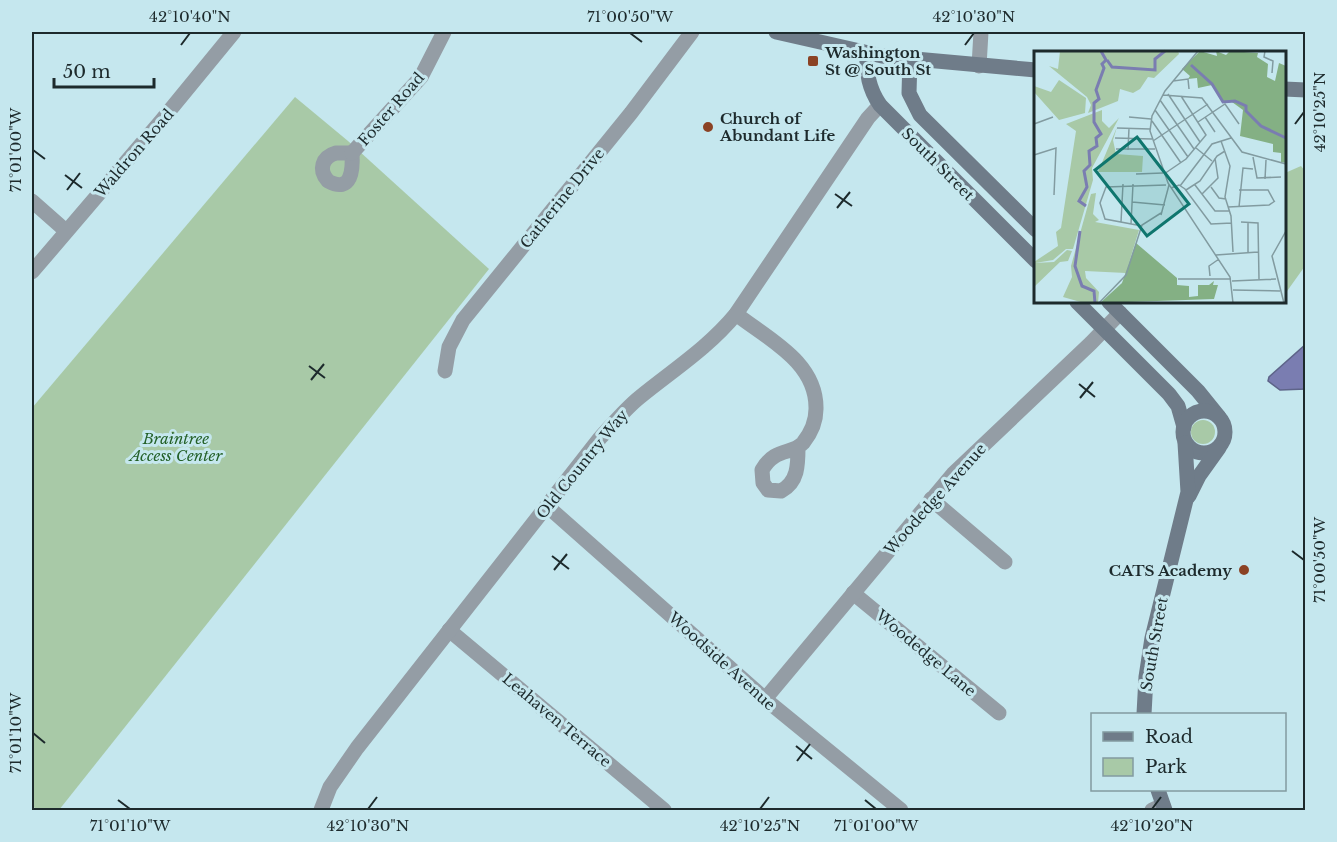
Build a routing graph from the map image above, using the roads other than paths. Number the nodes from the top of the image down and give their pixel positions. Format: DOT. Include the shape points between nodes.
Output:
graph roads {
  1 [pos="234,32"];
  2 [pos="444,32"];
  3 [pos="692,32"];
  4 [pos="776,32"];
  5 [pos="981,32"];
  6 [pos="867,53"];
  7 [pos="910,59"];
  8 [pos="979,66"];
  9 [pos="1034,70"];
  10 [pos="1286,89"];
  11 [pos="1305,90"];
  12 [pos="880,105"];
  13 [pos="352,153"];
  14 [pos="32,201"];
  15 [pos="1034,229"];
  16 [pos="66,231"];
  17 [pos="1034,260"];
  18 [pos="32,272"];
  19 [pos="1078,303"];
  20 [pos="1109,303"];
  21 [pos="1120,313"];
  22 [pos="736,314"];
  23 [pos="1105,329"];
  24 [pos="445,371"];
  25 [pos="1219,417"];
  26 [pos="1184,427"];
  27 [pos="1185,443"];
  28 [pos="798,447"];
  29 [pos="1220,447"];
  30 [pos="931,499"];
  31 [pos="1185,504"];
  32 [pos="547,506"];
  33 [pos="1005,562"];
  34 [pos="853,593"];
  35 [pos="449,630"];
  36 [pos="765,699"];
  37 [pos="999,713"];
  38 [pos="1144,713"];
  39 [pos="1158,791"];
  40 [pos="1160,809"];
  41 [pos="321,810"];
  42 [pos="664,810"];
  43 [pos="901,810"];
  1 -- 16 [label="street, Waldron Road"];
  2 -- 13 [label="street, Foster Road" via="421,77"];
  3 -- 24 [label="street, Catherine Drive" via="463,320 448,347"];
  4 -- 6 [label="main road"];
  5 -- 8 [label="street"];
  6 -- 7 [label="main road"];
  6 -- 12 [label="main road, South Street" via="869,84"];
  7 -- 8 [label="main road"];
  7 -- 15 [label="main road, South Street" via="909,93 920,115"];
  8 -- 9 [label="main road"];
  10 -- 11 [label="main road"];
  12 -- 17 [label="main road, South Street"];
  12 -- 22 [label="street, Old Country Way"];
  14 -- 16 [label="street"];
  16 -- 18 [label="street, Waldron Road"];
  19 -- 23 [label="main road"];
  20 -- 21 [label="main road"];
  21 -- 23 [label="street, Woodedge Avenue"];
  21 -- 25 [label="main road"];
  22 -- 28 [label="street" via="785,350 810,380 816,416 812,430"];
  22 -- 32 [label="street, Old Country Way" via="690,360 625,411"];
  23 -- 26 [label="main road" via="1174,400"];
  23 -- 30 [label="street, Woodedge Avenue"];
  25 -- 26 [label="main road" via="1199,412 1189,417"];
  25 -- 29 [label="main road" via="1226,430"];
  26 -- 27 [label="main road"];
  27 -- 29 [label="main road" via="1201,453"];
  27 -- 31 [label="main road, South Street"];
  29 -- 31 [label="main road, South Street"];
  30 -- 33 [label="street"];
  30 -- 34 [label="street, Woodedge Avenue"];
  31 -- 38 [label="main road, South Street" via="1152,638"];
  32 -- 35 [label="street, Old Country Way"];
  32 -- 36 [label="street, Woodside Avenue"];
  34 -- 36 [label="street, Woodedge Avenue"];
  34 -- 37 [label="street, Woodedge Lane"];
  35 -- 41 [label="street, Old Country Way" via="357,748 330,787"];
  35 -- 42 [label="street, Leahaven Terrace"];
  36 -- 43 [label="street, Woodside Avenue"];
  39 -- 40 [label="main road"];
}
